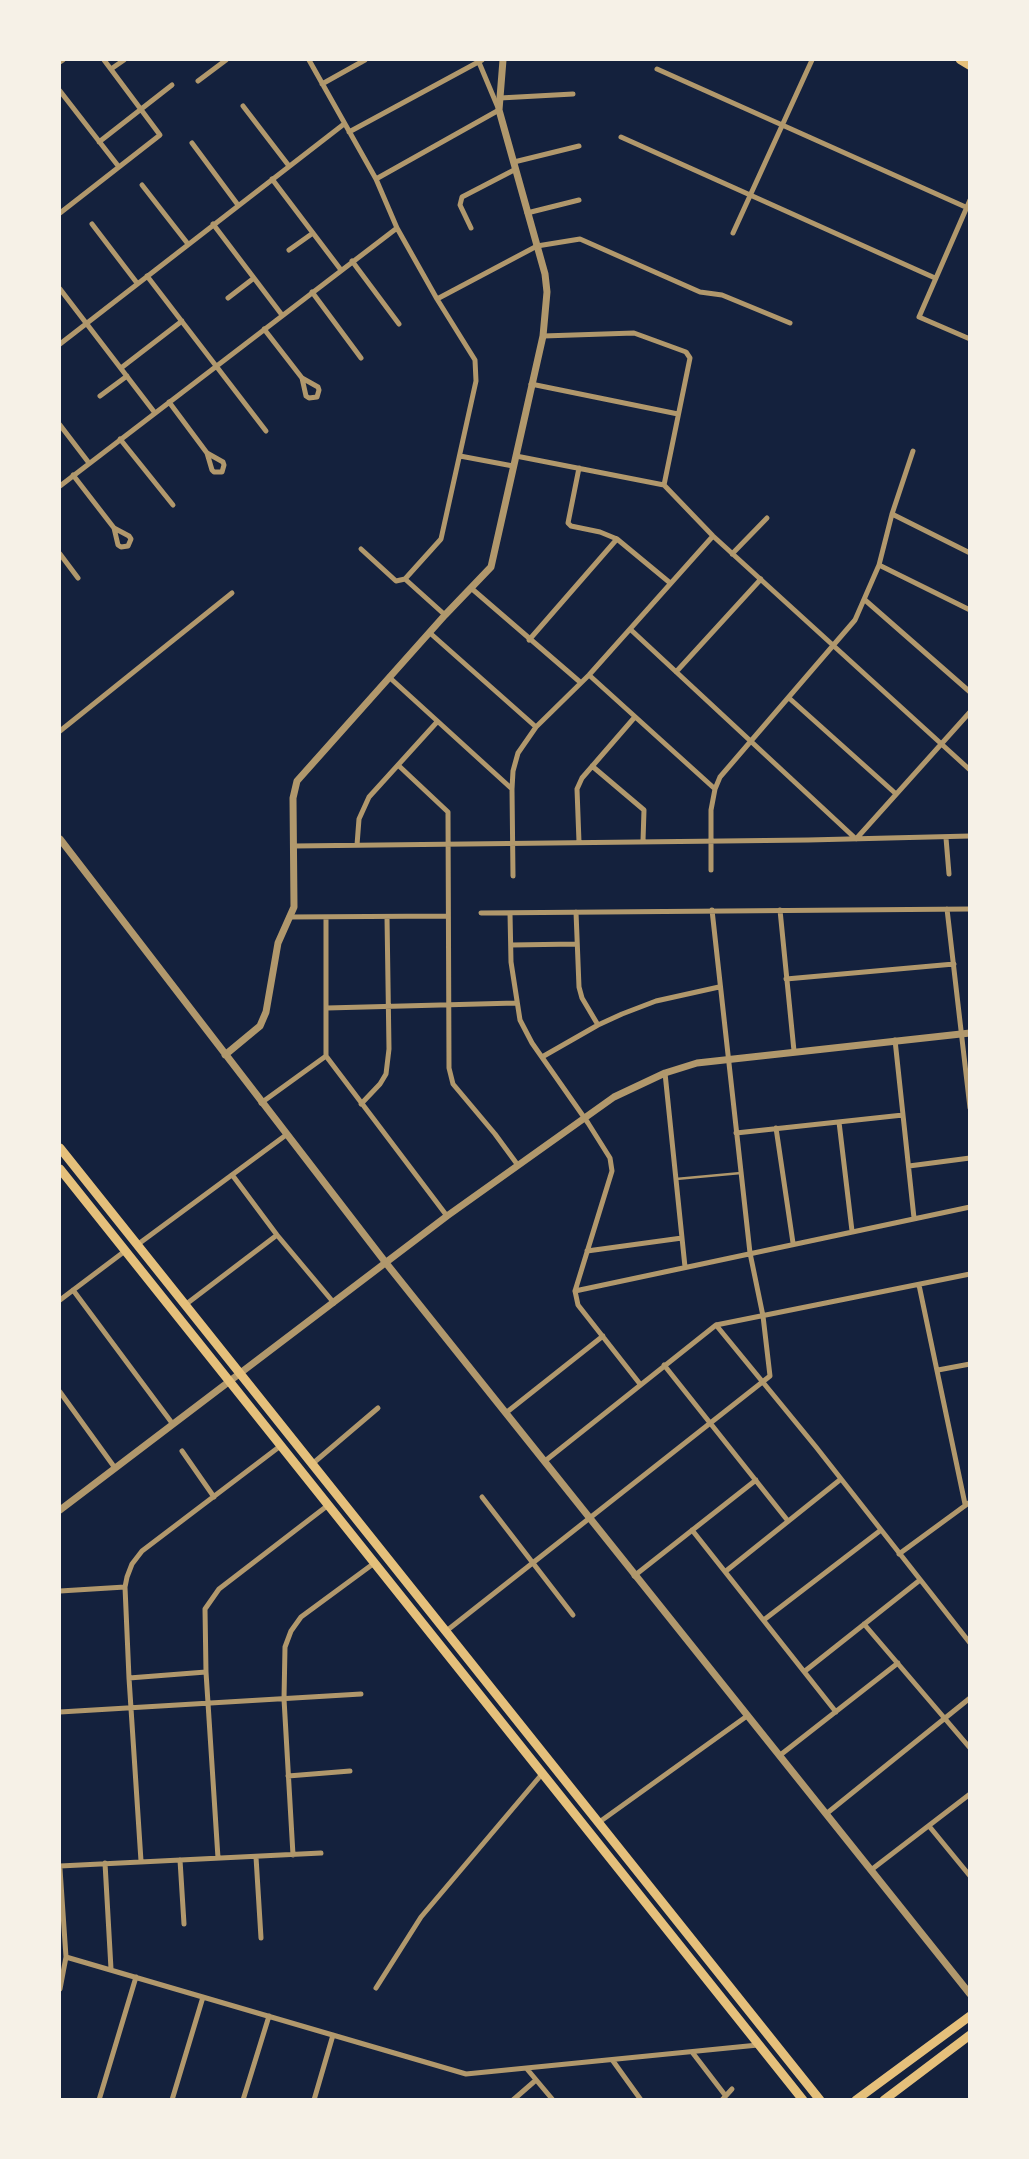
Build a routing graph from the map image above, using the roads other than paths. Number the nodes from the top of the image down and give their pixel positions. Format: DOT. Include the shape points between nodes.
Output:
graph roads {
  1 [pos="104,60"];
  2 [pos="124,60"];
  3 [pos="226,60"];
  4 [pos="309,60"];
  5 [pos="365,60"];
  6 [pos="480,60"];
  7 [pos="503,60"];
  8 [pos="812,60"];
  9 [pos="960,60"];
  10 [pos="970,66"];
  11 [pos="111,69"];
  12 [pos="657,69"];
  13 [pos="198,81"];
  14 [pos="322,84"];
  15 [pos="172,86"];
  16 [pos="60,91"];
  17 [pos="573,94"];
  18 [pos="500,98"];
  19 [pos="243,106"];
  20 [pos="142,109"];
  21 [pos="499,110"];
  22 [pos="344,124"];
  23 [pos="782,124"];
  24 [pos="349,132"];
  25 [pos="621,137"];
  26 [pos="99,142"];
  27 [pos="192,143"];
  28 [pos="579,146"];
  29 [pos="515,165"];
  30 [pos="289,166"];
  31 [pos="119,167"];
  32 [pos="272,179"];
  33 [pos="376,179"];
  34 [pos="142,185"];
  35 [pos="749,195"];
  36 [pos="579,200"];
  37 [pos="970,201"];
  38 [pos="238,205"];
  39 [pos="968,208"];
  40 [pos="527,213"];
  41 [pos="60,214"];
  42 [pos="92,224"];
  43 [pos="214,224"];
  44 [pos="397,228"];
  45 [pos="471,228"];
  46 [pos="313,233"];
  47 [pos="733,233"];
  48 [pos="188,244"];
  49 [pos="537,246"];
  50 [pos="289,250"];
  51 [pos="352,261"];
  52 [pos="341,270"];
  53 [pos="147,276"];
  54 [pos="254,278"];
  55 [pos="936,278"];
  56 [pos="137,283"];
  57 [pos="60,289"];
  58 [pos="312,292"];
  59 [pos="228,298"];
  60 [pos="437,299"];
  61 [pos="282,315"];
  62 [pos="182,321"];
  63 [pos="85,323"];
  64 [pos="790,323"];
  65 [pos="399,324"];
  66 [pos="264,329"];
  67 [pos="543,336"];
  68 [pos="970,339"];
  69 [pos="60,344"];
  70 [pos="361,358"];
  71 [pos="216,366"];
  72 [pos="121,369"];
  73 [pos="127,376"];
  74 [pos="302,378"];
  75 [pos="530,384"];
  76 [pos="100,396"];
  77 [pos="169,402"];
  78 [pos="155,413"];
  79 [pos="678,414"];
  80 [pos="60,426"];
  81 [pos="267,431"];
  82 [pos="120,439"];
  83 [pos="913,451"];
  84 [pos="207,453"];
  85 [pos="460,456"];
  86 [pos="516,456"];
  87 [pos="89,463"];
  88 [pos="513,466"];
  89 [pos="579,468"];
  90 [pos="73,475"];
  91 [pos="664,485"];
  92 [pos="60,486"];
  93 [pos="173,505"];
  94 [pos="892,514"];
  95 [pos="766,518"];
  96 [pos="114,528"];
  97 [pos="713,536"];
  98 [pos="617,539"];
  99 [pos="361,550"];
  100 [pos="970,553"];
  101 [pos="60,554"];
  102 [pos="732,554"];
  103 [pos="879,565"];
  104 [pos="78,578"];
  105 [pos="405,579"];
  106 [pos="761,579"];
  107 [pos="669,582"];
  108 [pos="471,588"];
  109 [pos="232,593"];
  110 [pos="865,600"];
  111 [pos="970,610"];
  112 [pos="445,615"];
  113 [pos="630,629"];
  114 [pos="430,633"];
  115 [pos="529,639"];
  116 [pos="834,646"];
  117 [pos="676,672"];
  118 [pos="589,675"];
  119 [pos="389,677"];
  120 [pos="580,682"];
  121 [pos="970,692"];
  122 [pos="789,698"];
  123 [pos="970,712"];
  124 [pos="634,718"];
  125 [pos="437,722"];
  126 [pos="536,727"];
  127 [pos="60,731"];
  128 [pos="750,740"];
  129 [pos="940,743"];
  130 [pos="398,765"];
  131 [pos="592,766"];
  132 [pos="970,770"];
  133 [pos="512,789"];
  134 [pos="715,789"];
  135 [pos="895,793"];
  136 [pos="970,836"];
  137 [pos="946,838"];
  138 [pos="60,839"];
  139 [pos="856,839"];
  140 [pos="712,840"];
  141 [pos="643,841"];
  142 [pos="579,842"];
  143 [pos="514,843"];
  144 [pos="448,844"];
  145 [pos="357,845"];
  146 [pos="294,846"];
  147 [pos="711,870"];
  148 [pos="948,874"];
  149 [pos="513,876"];
  150 [pos="947,909"];
  151 [pos="970,909"];
  152 [pos="712,910"];
  153 [pos="780,910"];
  154 [pos="576,912"];
  155 [pos="481,913"];
  156 [pos="510,913"];
  157 [pos="447,916"];
  158 [pos="289,917"];
  159 [pos="387,917"];
  160 [pos="326,918"];
  161 [pos="577,944"];
  162 [pos="511,945"];
  163 [pos="954,964"];
  164 [pos="786,979"];
  165 [pos="719,987"];
  166 [pos="516,1003"];
  167 [pos="448,1004"];
  168 [pos="387,1006"];
  169 [pos="327,1008"];
  170 [pos="598,1025"];
  171 [pos="965,1034"];
  172 [pos="895,1040"];
  173 [pos="794,1051"];
  174 [pos="225,1055"];
  175 [pos="326,1056"];
  176 [pos="542,1057"];
  177 [pos="727,1059"];
  178 [pos="664,1073"];
  179 [pos="261,1103"];
  180 [pos="361,1104"];
  181 [pos="970,1108"];
  182 [pos="903,1115"];
  183 [pos="584,1116"];
  184 [pos="839,1122"];
  185 [pos="776,1128"];
  186 [pos="736,1133"];
  187 [pos="286,1135"];
  188 [pos="60,1148"];
  189 [pos="970,1158"];
  190 [pos="517,1164"];
  191 [pos="909,1166"];
  192 [pos="60,1169"];
  193 [pos="741,1172"];
  194 [pos="233,1176"];
  195 [pos="676,1179"];
  196 [pos="970,1207"];
  197 [pos="447,1216"];
  198 [pos="914,1218"];
  199 [pos="852,1231"];
  200 [pos="277,1235"];
  201 [pos="681,1238"];
  202 [pos="793,1243"];
  203 [pos="137,1245"];
  204 [pos="125,1251"];
  205 [pos="587,1251"];
  206 [pos="750,1253"];
  207 [pos="386,1263"];
  208 [pos="685,1267"];
  209 [pos="970,1274"];
  210 [pos="919,1285"];
  211 [pos="73,1290"];
  212 [pos="575,1291"];
  213 [pos="60,1300"];
  214 [pos="334,1303"];
  215 [pos="185,1306"];
  216 [pos="763,1316"];
  217 [pos="716,1325"];
  218 [pos="603,1336"];
  219 [pos="970,1364"];
  220 [pos="664,1366"];
  221 [pos="938,1370"];
  222 [pos="240,1375"];
  223 [pos="763,1381"];
  224 [pos="229,1383"];
  225 [pos="640,1384"];
  226 [pos="60,1392"];
  227 [pos="378,1408"];
  228 [pos="507,1412"];
  229 [pos="172,1423"];
  230 [pos="709,1423"];
  231 [pos="279,1447"];
  232 [pos="182,1451"];
  233 [pos="545,1461"];
  234 [pos="311,1465"];
  235 [pos="115,1468"];
  236 [pos="841,1479"];
  237 [pos="755,1480"];
  238 [pos="214,1497"];
  239 [pos="482,1497"];
  240 [pos="967,1503"];
  241 [pos="327,1506"];
  242 [pos="60,1510"];
  243 [pos="589,1519"];
  244 [pos="788,1521"];
  245 [pos="692,1530"];
  246 [pos="881,1530"];
  247 [pos="899,1554"];
  248 [pos="533,1561"];
  249 [pos="373,1564"];
  250 [pos="726,1571"];
  251 [pos="634,1576"];
  252 [pos="920,1580"];
  253 [pos="125,1587"];
  254 [pos="60,1591"];
  255 [pos="573,1615"];
  256 [pos="765,1619"];
  257 [pos="864,1624"];
  258 [pos="445,1632"];
  259 [pos="970,1643"];
  260 [pos="898,1663"];
  261 [pos="805,1671"];
  262 [pos="205,1672"];
  263 [pos="129,1678"];
  264 [pos="361,1694"];
  265 [pos="970,1698"];
  266 [pos="284,1699"];
  267 [pos="208,1703"];
  268 [pos="131,1708"];
  269 [pos="60,1712"];
  270 [pos="836,1712"];
  271 [pos="747,1716"];
  272 [pos="945,1718"];
  273 [pos="970,1748"];
  274 [pos="779,1756"];
  275 [pos="350,1771"];
  276 [pos="542,1774"];
  277 [pos="288,1776"];
  278 [pos="970,1794"];
  279 [pos="826,1814"];
  280 [pos="598,1823"];
  281 [pos="929,1826"];
  282 [pos="321,1853"];
  283 [pos="293,1855"];
  284 [pos="256,1857"];
  285 [pos="218,1858"];
  286 [pos="180,1860"];
  287 [pos="141,1861"];
  288 [pos="970,1861"];
  289 [pos="105,1863"];
  290 [pos="962,1867"];
  291 [pos="60,1868"];
  292 [pos="871,1870"];
  293 [pos="970,1876"];
  294 [pos="184,1924"];
  295 [pos="261,1938"];
  296 [pos="62,1944"];
  297 [pos="66,1956"];
  298 [pos="111,1969"];
  299 [pos="136,1977"];
  300 [pos="376,1988"];
  301 [pos="60,1989"];
  302 [pos="970,1994"];
  303 [pos="203,1997"];
  304 [pos="269,2016"];
  305 [pos="970,2017"];
  306 [pos="334,2035"];
  307 [pos="970,2035"];
  308 [pos="760,2045"];
  309 [pos="922,2051"];
  310 [pos="692,2052"];
  311 [pos="613,2062"];
  312 [pos="527,2069"];
  313 [pos="925,2069"];
  314 [pos="536,2080"];
  315 [pos="732,2089"];
  316 [pos="723,2097"];
  317 [pos="99,2099"];
  318 [pos="172,2099"];
  319 [pos="243,2099"];
  320 [pos="314,2099"];
  321 [pos="513,2099"];
  322 [pos="553,2099"];
  323 [pos="641,2099"];
  324 [pos="803,2099"];
  325 [pos="820,2099"];
  326 [pos="856,2099"];
  327 [pos="884,2099"];
  1 -- 11 [label="street"];
  2 -- 11 [label="street"];
  3 -- 13 [label="street"];
  4 -- 14 [label="street"];
  5 -- 14 [label="street"];
  6 -- 21 [label="street"];
  6 -- 24 [label="street"];
  7 -- 18 [label="street"];
  8 -- 23 [label="street"];
  9 -- 10 [label="main road"];
  11 -- 20 [label="street"];
  12 -- 23 [label="street"];
  14 -- 22 [label="street"];
  15 -- 20 [label="street"];
  16 -- 26 [label="street"];
  17 -- 18 [label="street"];
  18 -- 21 [label="street"];
  19 -- 30 [label="street"];
  20 -- 26 [label="street"];
  20 -- 31 [label="street" via="160,135"];
  21 -- 29 [label="street"];
  21 -- 33 [label="street"];
  22 -- 24 [label="street"];
  22 -- 30 [label="street"];
  23 -- 35 [label="street"];
  23 -- 39 [label="street"];
  24 -- 33 [label="street"];
  25 -- 35 [label="street"];
  26 -- 31 [label="street"];
  27 -- 38 [label="street"];
  28 -- 29 [label="street"];
  29 -- 40 [label="street"];
  29 -- 45 [label="street" via="462,197 460,205"];
  30 -- 32 [label="street"];
  31 -- 41 [label="street"];
  32 -- 38 [label="street"];
  32 -- 46 [label="street"];
  33 -- 44 [label="street"];
  34 -- 48 [label="street"];
  35 -- 47 [label="street"];
  35 -- 55 [label="street"];
  36 -- 40 [label="street"];
  37 -- 39 [label="street"];
  38 -- 43 [label="street"];
  39 -- 55 [label="street"];
  40 -- 49 [label="street"];
  42 -- 56 [label="street"];
  43 -- 48 [label="street"];
  43 -- 54 [label="street"];
  44 -- 51 [label="street"];
  44 -- 60 [label="street"];
  46 -- 50 [label="street"];
  46 -- 52 [label="street"];
  48 -- 53 [label="street"];
  49 -- 60 [label="street"];
  49 -- 64 [label="street" via="580,239 700,292 722,295"];
  49 -- 67 [label="street" via="547,292"];
  51 -- 52 [label="street"];
  51 -- 65 [label="street"];
  52 -- 58 [label="street"];
  53 -- 56 [label="street"];
  53 -- 62 [label="street"];
  54 -- 59 [label="street"];
  54 -- 61 [label="street"];
  55 -- 68 [label="street" via="919,317"];
  56 -- 63 [label="street"];
  57 -- 63 [label="street"];
  58 -- 61 [label="street"];
  58 -- 70 [label="street"];
  60 -- 85 [label="street" via="471,353 477,372"];
  61 -- 66 [label="street"];
  62 -- 71 [label="street"];
  62 -- 72 [label="street"];
  63 -- 69 [label="street"];
  63 -- 72 [label="street"];
  66 -- 71 [label="street"];
  66 -- 74 [label="street"];
  67 -- 75 [label="street"];
  67 -- 79 [label="street" via="634,334 686,352 690,358"];
  71 -- 77 [label="street"];
  71 -- 81 [label="street"];
  72 -- 73 [label="street"];
  73 -- 76 [label="street"];
  73 -- 78 [label="street"];
  75 -- 79 [label="street"];
  75 -- 86 [label="street"];
  77 -- 78 [label="street"];
  77 -- 84 [label="street"];
  78 -- 82 [label="street"];
  79 -- 91 [label="street"];
  80 -- 87 [label="street"];
  82 -- 87 [label="street"];
  82 -- 93 [label="street"];
  83 -- 94 [label="street"];
  85 -- 88 [label="street"];
  85 -- 105 [label="street" via="441,539"];
  86 -- 88 [label="street"];
  86 -- 89 [label="street"];
  87 -- 90 [label="street"];
  88 -- 108 [label="street" via="491,567"];
  89 -- 91 [label="street"];
  89 -- 98 [label="street" via="568,523"];
  90 -- 92 [label="street"];
  90 -- 96 [label="street"];
  91 -- 97 [label="street"];
  94 -- 100 [label="street"];
  94 -- 103 [label="street"];
  95 -- 102 [label="street"];
  97 -- 102 [label="street"];
  97 -- 107 [label="street"];
  98 -- 107 [label="street"];
  98 -- 115 [label="street"];
  99 -- 105 [label="street" via="396,581"];
  101 -- 104 [label="street"];
  102 -- 106 [label="street"];
  103 -- 110 [label="street"];
  103 -- 111 [label="street"];
  105 -- 112 [label="street"];
  106 -- 116 [label="street"];
  106 -- 117 [label="street"];
  107 -- 113 [label="street"];
  108 -- 112 [label="street"];
  108 -- 115 [label="street"];
  109 -- 127 [label="street"];
  110 -- 116 [label="street"];
  110 -- 121 [label="street"];
  112 -- 114 [label="street"];
  113 -- 117 [label="street"];
  113 -- 118 [label="street"];
  114 -- 119 [label="street"];
  114 -- 126 [label="street"];
  115 -- 120 [label="street"];
  116 -- 122 [label="street"];
  116 -- 129 [label="street"];
  117 -- 128 [label="street"];
  118 -- 120 [label="street"];
  118 -- 124 [label="street"];
  119 -- 125 [label="street"];
  119 -- 146 [label="street" via="297,781"];
  120 -- 126 [label="street"];
  122 -- 128 [label="street"];
  122 -- 135 [label="street"];
  123 -- 129 [label="street"];
  124 -- 131 [label="street"];
  124 -- 134 [label="street"];
  125 -- 130 [label="street"];
  125 -- 133 [label="street"];
  126 -- 133 [label="street" via="517,753"];
  128 -- 134 [label="street"];
  128 -- 139 [label="street"];
  129 -- 132 [label="street"];
  129 -- 135 [label="street"];
  130 -- 144 [label="street" via="448,812"];
  130 -- 145 [label="street" via="369,797 359,819"];
  131 -- 141 [label="street" via="644,810"];
  131 -- 142 [label="street" via="577,789"];
  133 -- 143 [label="street"];
  134 -- 140 [label="street"];
  135 -- 139 [label="street"];
  136 -- 137 [label="street"];
  137 -- 139 [label="street"];
  137 -- 148 [label="street"];
  138 -- 174 [label="street"];
  139 -- 140 [label="street"];
  140 -- 141 [label="street"];
  140 -- 147 [label="street"];
  141 -- 142 [label="street"];
  142 -- 143 [label="street"];
  143 -- 144 [label="street"];
  143 -- 149 [label="street"];
  144 -- 145 [label="street"];
  144 -- 157 [label="street"];
  145 -- 146 [label="street"];
  146 -- 158 [label="street" via="294,907"];
  150 -- 151 [label="street"];
  150 -- 153 [label="street"];
  150 -- 163 [label="street"];
  152 -- 153 [label="street"];
  152 -- 154 [label="street"];
  152 -- 165 [label="street"];
  153 -- 164 [label="street"];
  154 -- 156 [label="street"];
  154 -- 161 [label="street"];
  155 -- 156 [label="street"];
  156 -- 162 [label="street"];
  157 -- 159 [label="street"];
  157 -- 167 [label="street"];
  158 -- 160 [label="street"];
  158 -- 174 [label="street" via="278,943 260,1026"];
  159 -- 160 [label="street"];
  159 -- 168 [label="street"];
  160 -- 169 [label="street"];
  161 -- 162 [label="street"];
  161 -- 170 [label="street" via="579,987"];
  162 -- 166 [label="street"];
  163 -- 164 [label="street"];
  163 -- 171 [label="street"];
  164 -- 173 [label="street"];
  165 -- 170 [label="street" via="656,1001"];
  165 -- 177 [label="street"];
  166 -- 167 [label="street"];
  166 -- 176 [label="street"];
  167 -- 168 [label="street"];
  167 -- 190 [label="street" via="453,1084"];
  168 -- 169 [label="street"];
  168 -- 180 [label="street" via="386,1074"];
  169 -- 175 [label="street"];
  170 -- 176 [label="street"];
  171 -- 172 [label="street"];
  171 -- 181 [label="street"];
  172 -- 173 [label="street"];
  172 -- 182 [label="street"];
  173 -- 177 [label="street"];
  174 -- 179 [label="street"];
  175 -- 179 [label="street"];
  175 -- 180 [label="street"];
  176 -- 183 [label="street"];
  177 -- 178 [label="street"];
  177 -- 186 [label="street"];
  178 -- 183 [label="street"];
  178 -- 195 [label="street"];
  179 -- 187 [label="street"];
  180 -- 197 [label="street"];
  182 -- 184 [label="street"];
  182 -- 191 [label="street"];
  183 -- 190 [label="street"];
  183 -- 205 [label="street" via="610,1158 612,1171"];
  184 -- 185 [label="street"];
  184 -- 199 [label="street"];
  185 -- 186 [label="street"];
  185 -- 202 [label="street"];
  186 -- 193 [label="street"];
  187 -- 194 [label="street"];
  187 -- 207 [label="street"];
  188 -- 203 [label="main road"];
  189 -- 191 [label="street"];
  190 -- 197 [label="street"];
  191 -- 198 [label="street"];
  192 -- 204 [label="main road"];
  193 -- 195 [label="lane"];
  193 -- 206 [label="street"];
  194 -- 200 [label="street"];
  194 -- 203 [label="street"];
  195 -- 201 [label="street"];
  196 -- 198 [label="street"];
  197 -- 207 [label="street"];
  198 -- 199 [label="street"];
  199 -- 202 [label="street"];
  200 -- 214 [label="street"];
  200 -- 215 [label="street"];
  201 -- 205 [label="street"];
  201 -- 208 [label="street"];
  202 -- 206 [label="street"];
  203 -- 215 [label="main road"];
  204 -- 211 [label="street"];
  204 -- 224 [label="main road"];
  205 -- 212 [label="street"];
  206 -- 208 [label="street"];
  206 -- 216 [label="street"];
  207 -- 214 [label="street"];
  207 -- 228 [label="street"];
  208 -- 212 [label="street"];
  209 -- 210 [label="street"];
  210 -- 216 [label="street"];
  210 -- 221 [label="street"];
  211 -- 213 [label="street"];
  211 -- 229 [label="street"];
  212 -- 218 [label="street" via="578,1305"];
  214 -- 222 [label="street"];
  215 -- 222 [label="main road"];
  216 -- 217 [label="street"];
  216 -- 223 [label="street" via="770,1376"];
  217 -- 220 [label="street"];
  217 -- 223 [label="street"];
  218 -- 225 [label="street"];
  218 -- 228 [label="street"];
  219 -- 221 [label="street"];
  220 -- 225 [label="street"];
  220 -- 230 [label="street"];
  221 -- 240 [label="street"];
  222 -- 224 [label="street"];
  222 -- 234 [label="main road"];
  223 -- 230 [label="street"];
  223 -- 236 [label="street"];
  224 -- 229 [label="street"];
  224 -- 231 [label="main road"];
  225 -- 233 [label="street"];
  226 -- 235 [label="street"];
  227 -- 234 [label="street"];
  228 -- 233 [label="street"];
  229 -- 235 [label="street"];
  230 -- 237 [label="street"];
  230 -- 243 [label="street"];
  231 -- 238 [label="street"];
  231 -- 241 [label="main road"];
  232 -- 238 [label="street"];
  233 -- 243 [label="street"];
  234 -- 258 [label="main road"];
  235 -- 242 [label="street"];
  236 -- 244 [label="street"];
  236 -- 246 [label="street"];
  237 -- 244 [label="street"];
  237 -- 245 [label="street"];
  238 -- 253 [label="street" via="142,1551 129,1570"];
  239 -- 248 [label="street"];
  240 -- 247 [label="street"];
  241 -- 249 [label="main road"];
  241 -- 262 [label="street" via="211,1598 204,1615"];
  243 -- 248 [label="street"];
  243 -- 251 [label="street"];
  244 -- 250 [label="street"];
  245 -- 250 [label="street"];
  245 -- 251 [label="street"];
  246 -- 247 [label="street"];
  246 -- 256 [label="street"];
  247 -- 252 [label="street"];
  248 -- 255 [label="street"];
  248 -- 258 [label="street"];
  249 -- 266 [label="street" via="295,1624 285,1647"];
  249 -- 276 [label="main road"];
  250 -- 256 [label="street"];
  251 -- 271 [label="street"];
  252 -- 257 [label="street"];
  252 -- 259 [label="street"];
  253 -- 254 [label="street"];
  253 -- 263 [label="street"];
  256 -- 261 [label="street"];
  257 -- 260 [label="street"];
  257 -- 261 [label="street"];
  258 -- 280 [label="main road"];
  260 -- 270 [label="street"];
  260 -- 272 [label="street"];
  261 -- 270 [label="street"];
  262 -- 263 [label="street"];
  262 -- 267 [label="street"];
  263 -- 268 [label="street"];
  264 -- 266 [label="street"];
  265 -- 272 [label="street"];
  266 -- 267 [label="street"];
  266 -- 277 [label="street"];
  267 -- 268 [label="street"];
  267 -- 285 [label="street"];
  268 -- 269 [label="street"];
  268 -- 287 [label="street"];
  270 -- 274 [label="street"];
  271 -- 274 [label="street"];
  271 -- 280 [label="street"];
  272 -- 273 [label="street"];
  272 -- 279 [label="street"];
  274 -- 279 [label="street"];
  275 -- 277 [label="street"];
  276 -- 300 [label="street" via="421,1917"];
  276 -- 308 [label="main road"];
  277 -- 283 [label="street"];
  278 -- 281 [label="street"];
  279 -- 292 [label="street"];
  280 -- 325 [label="main road"];
  281 -- 290 [label="street"];
  281 -- 292 [label="street"];
  282 -- 283 [label="street"];
  283 -- 284 [label="street"];
  284 -- 285 [label="street"];
  284 -- 295 [label="street"];
  285 -- 286 [label="street"];
  286 -- 287 [label="street"];
  286 -- 294 [label="street"];
  287 -- 289 [label="street"];
  288 -- 290 [label="street"];
  289 -- 291 [label="street"];
  289 -- 298 [label="street"];
  290 -- 293 [label="street"];
  291 -- 296 [label="street"];
  292 -- 302 [label="street"];
  296 -- 297 [label="street"];
  297 -- 298 [label="street"];
  297 -- 301 [label="street"];
  298 -- 299 [label="street"];
  299 -- 303 [label="street"];
  299 -- 317 [label="street"];
  303 -- 304 [label="street"];
  303 -- 318 [label="street"];
  304 -- 306 [label="street"];
  304 -- 319 [label="street"];
  305 -- 309 [label="main road"];
  306 -- 312 [label="street" via="466,2074"];
  306 -- 320 [label="street"];
  307 -- 313 [label="main road"];
  308 -- 310 [label="street"];
  308 -- 324 [label="main road"];
  309 -- 313 [label="main road"];
  309 -- 326 [label="main road"];
  310 -- 311 [label="street"];
  310 -- 316 [label="street"];
  311 -- 312 [label="street"];
  311 -- 323 [label="street"];
  312 -- 314 [label="street"];
  313 -- 327 [label="main road"];
  314 -- 321 [label="street"];
  314 -- 322 [label="street"];
  315 -- 316 [label="street"];
}
